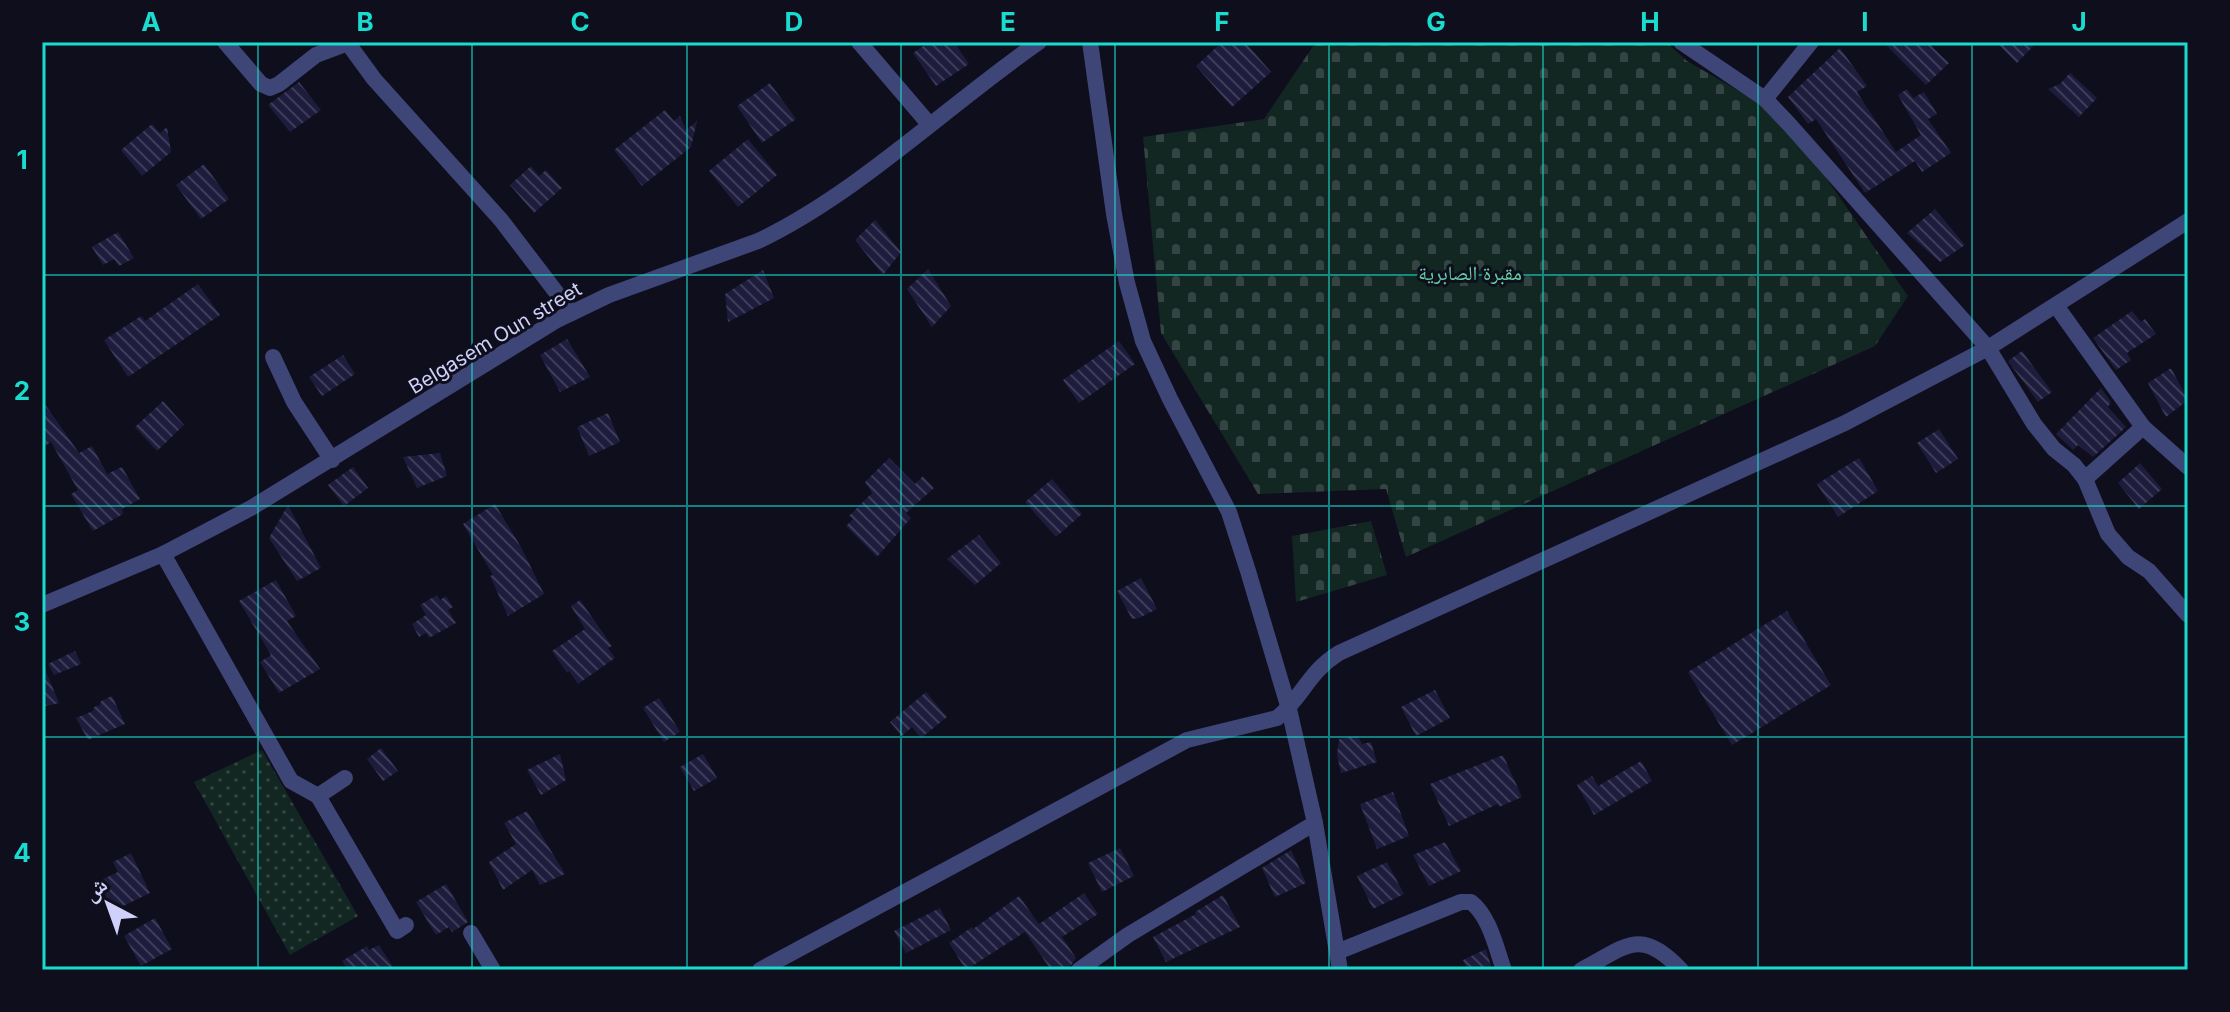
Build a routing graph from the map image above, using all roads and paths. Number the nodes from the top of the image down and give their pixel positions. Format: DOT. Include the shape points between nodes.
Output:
graph roads {
  1 [pos="225,42"];
  2 [pos="347,42"];
  3 [pos="859,42"];
  4 [pos="1039,42"];
  5 [pos="1090,42"];
  6 [pos="1681,42"];
  7 [pos="1811,42"];
  8 [pos="1765,99"];
  9 [pos="929,124"];
  10 [pos="2188,221"];
  11 [pos="2057,307"];
  12 [pos="572,313"];
  13 [pos="1988,348"];
  14 [pos="273,357"];
  15 [pos="2143,427"];
  16 [pos="332,460"];
  17 [pos="2188,467"];
  18 [pos="2085,479"];
  19 [pos="163,554"];
  20 [pos="43,599"];
  21 [pos="2188,615"];
  22 [pos="1289,709"];
  23 [pos="345,778"];
  24 [pos="318,796"];
  25 [pos="1315,823"];
  26 [pos="406,925"];
  27 [pos="471,933"];
  28 [pos="1337,952"];
  29 [pos="493,970"];
  30 [pos="760,970"];
  31 [pos="1079,970"];
  32 [pos="1340,970"];
  33 [pos="1504,970"];
  34 [pos="1581,970"];
  35 [pos="1681,970"];
  1 -- 2 [label="street" via="270,88 316,55"];
  2 -- 12 [label="street" via="384,91 501,220"];
  3 -- 9 [label="street"];
  4 -- 9 [label="street, Belgasem Oun street"];
  5 -- 22 [label="street" via="1114,214 1143,341 1229,512"];
  6 -- 8 [label="street"];
  7 -- 8 [label="street"];
  8 -- 13 [label="street"];
  9 -- 12 [label="street, Belgasem Oun street" via="782,230"];
  10 -- 11 [label="street"];
  11 -- 13 [label="street"];
  11 -- 15 [label="street"];
  12 -- 16 [label="street, Belgasem Oun street"];
  13 -- 18 [label="street" via="2034,424"];
  13 -- 22 [label="street" via="1845,423 1339,653 1321,664"];
  14 -- 16 [label="street" via="294,402"];
  15 -- 17 [label="street"];
  15 -- 18 [label="street"];
  16 -- 19 [label="street, Belgasem Oun street"];
  18 -- 21 [label="street" via="2108,534"];
  19 -- 20 [label="street, Belgasem Oun street"];
  19 -- 24 [label="street" via="291,781"];
  22 -- 25 [label="street"];
  22 -- 30 [label="street" via="1277,718 1187,740"];
  23 -- 24 [label="street"];
  24 -- 26 [label="street" via="397,931"];
  25 -- 28 [label="street"];
  25 -- 31 [label="street"];
  27 -- 29 [label="street"];
  28 -- 32 [label="street"];
  28 -- 33 [label="street" via="1471,902 1484,918"];
  34 -- 35 [label="street" via="1644,942"];
}
